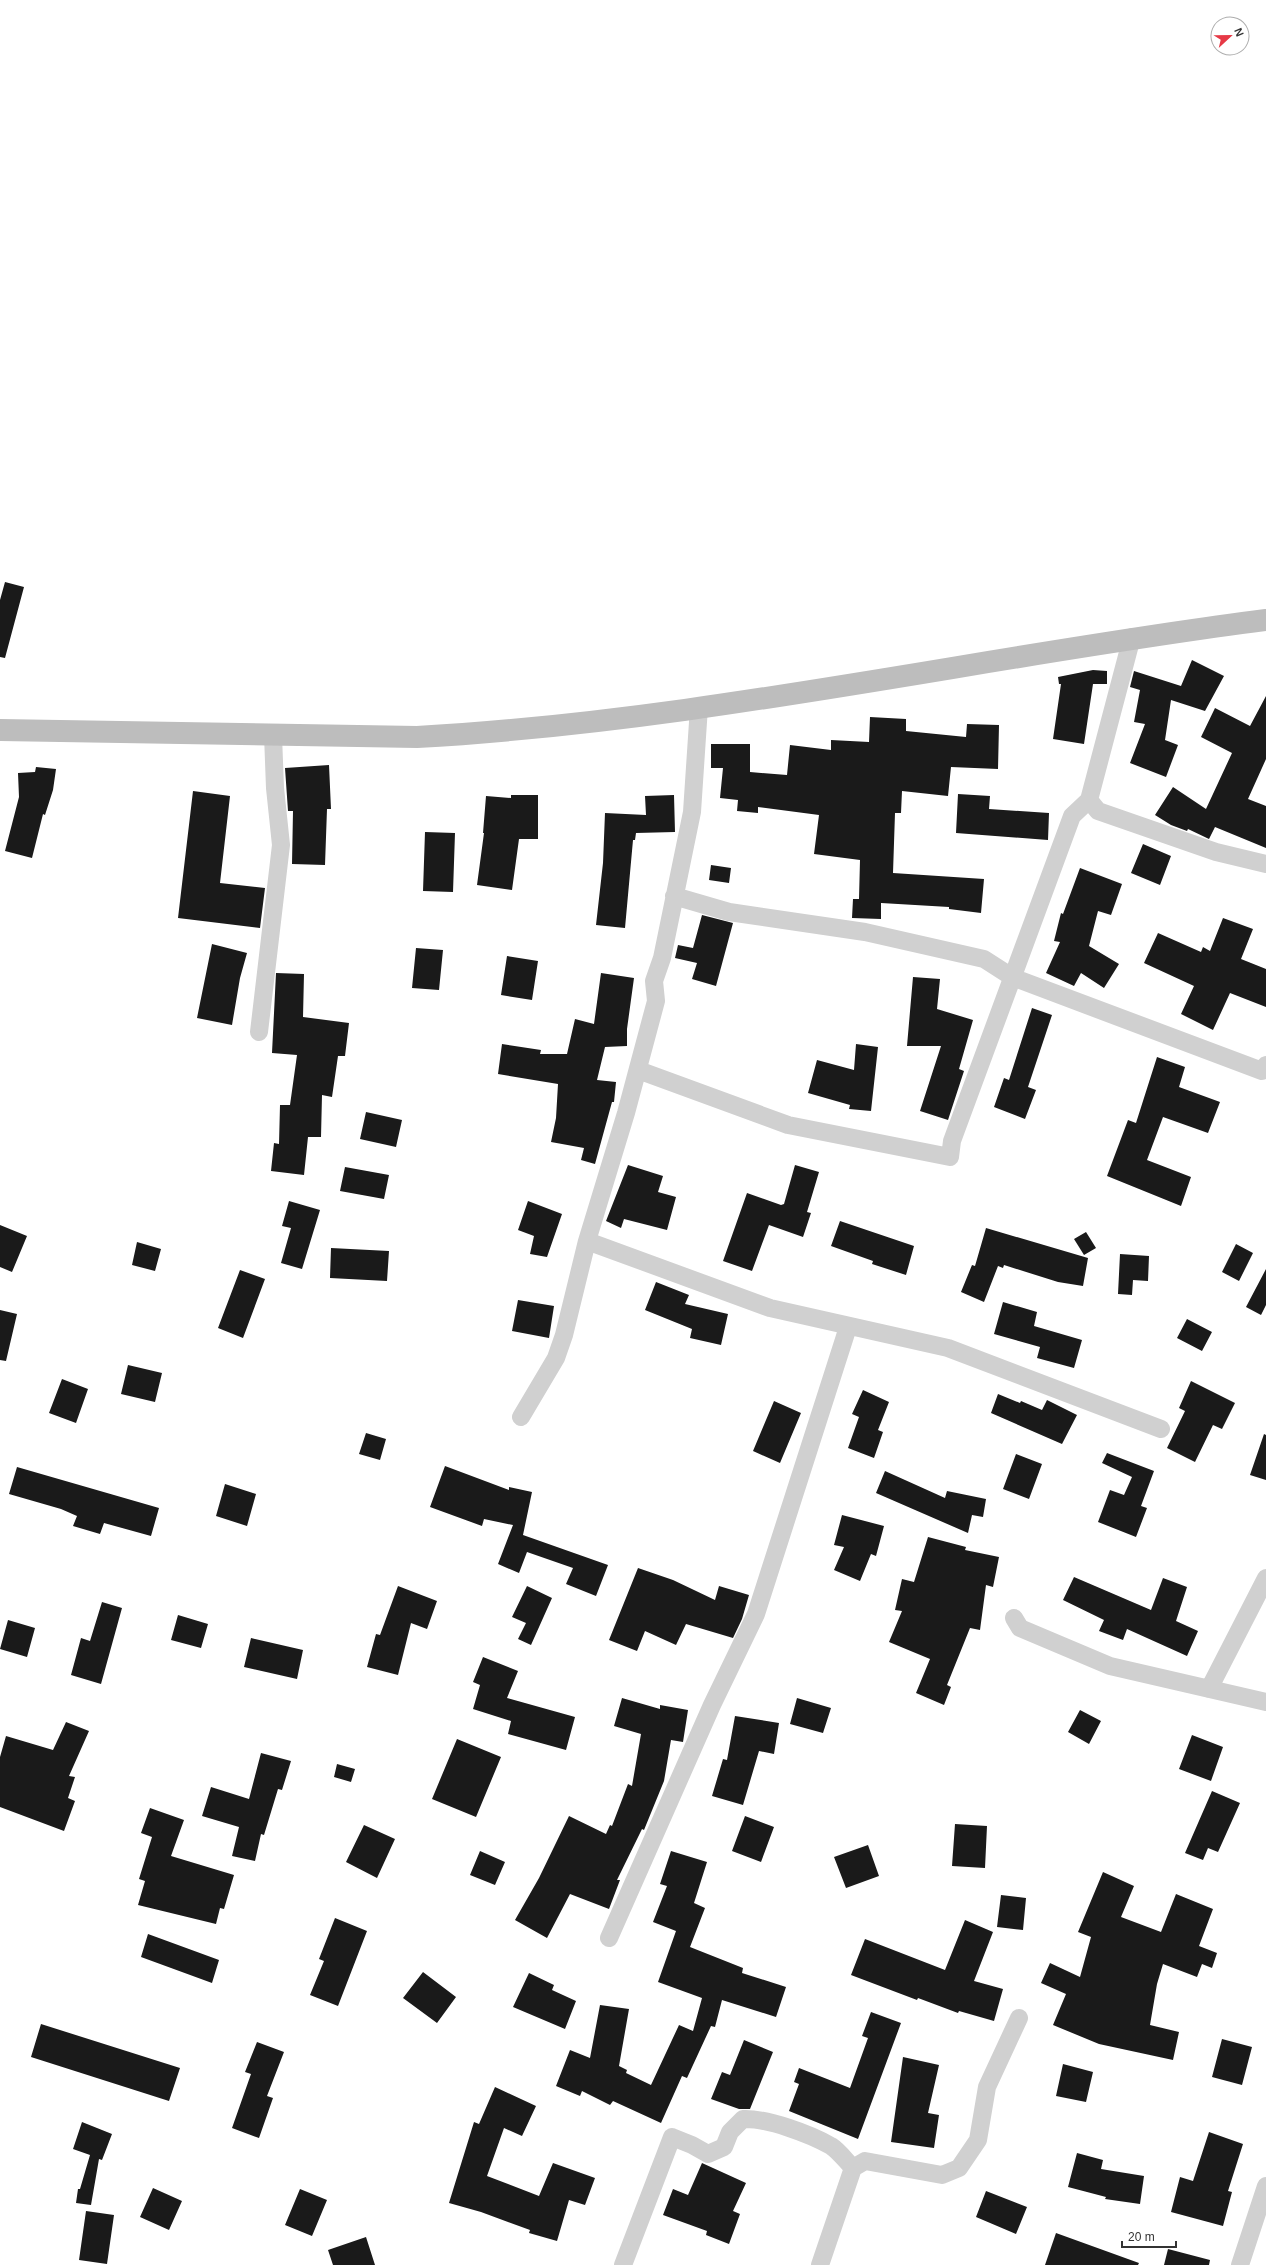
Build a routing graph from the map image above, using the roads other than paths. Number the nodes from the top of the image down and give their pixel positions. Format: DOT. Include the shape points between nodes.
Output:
graph roads {
  1 [pos="1266,620"];
  2 [pos="1132,637"];
  3 [pos="699,707"];
  4 [pos="0,730"];
  5 [pos="273,735"];
  6 [pos="1089,800"];
  7 [pos="1266,864"];
  8 [pos="674,896"];
  9 [pos="1012,977"];
  10 [pos="259,1032"];
  11 [pos="1266,1065"];
  12 [pos="638,1070"];
  13 [pos="587,1242"];
  14 [pos="848,1326"];
  15 [pos="521,1417"];
  16 [pos="1161,1429"];
  17 [pos="1266,1578"];
  18 [pos="1014,1618"];
  19 [pos="1209,1689"];
  20 [pos="1266,1702"];
  21 [pos="609,1938"];
  22 [pos="1019,2018"];
  23 [pos="853,2168"];
  24 [pos="1266,2186"];
  25 [pos="623,2265"];
  26 [pos="820,2265"];
  27 [pos="1240,2265"];
  1 -- 2 [label="main road"];
  2 -- 3 [label="main road"];
  2 -- 6 [label="street"];
  3 -- 5 [label="main road" via="616,720 478,734 417,737"];
  3 -- 8 [label="street" via="692,812"];
  4 -- 5 [label="main road"];
  5 -- 10 [label="street" via="281,845"];
  6 -- 7 [label="street" via="1098,812 1216,852"];
  6 -- 9 [label="street" via="1072,816"];
  8 -- 9 [label="street" via="729,912 865,932 984,959"];
  8 -- 12 [label="street" via="662,958 654,981 656,1001"];
  9 -- 11 [label="street" via="1262,1071"];
  9 -- 12 [label="street" via="952,1141 950,1157 788,1125"];
  12 -- 13 [label="street"];
  13 -- 14 [label="street" via="770,1308"];
  13 -- 15 [label="street" via="556,1358"];
  14 -- 16 [label="street" via="948,1348"];
  14 -- 21 [label="street" via="756,1614 712,1705"];
  17 -- 19 [label="street"];
  18 -- 19 [label="street" via="1020,1628 1110,1666"];
  19 -- 20 [label="street"];
  22 -- 23 [label="street" via="987,2087 978,2140 960,2168 942,2175 865,2161"];
  23 -- 25 [label="street" via="832,2147 755,2118 743,2119 730,2132 724,2147 708,2154 672,2137"];
  23 -- 26 [label="street"];
  24 -- 27 [label="street"];
}
